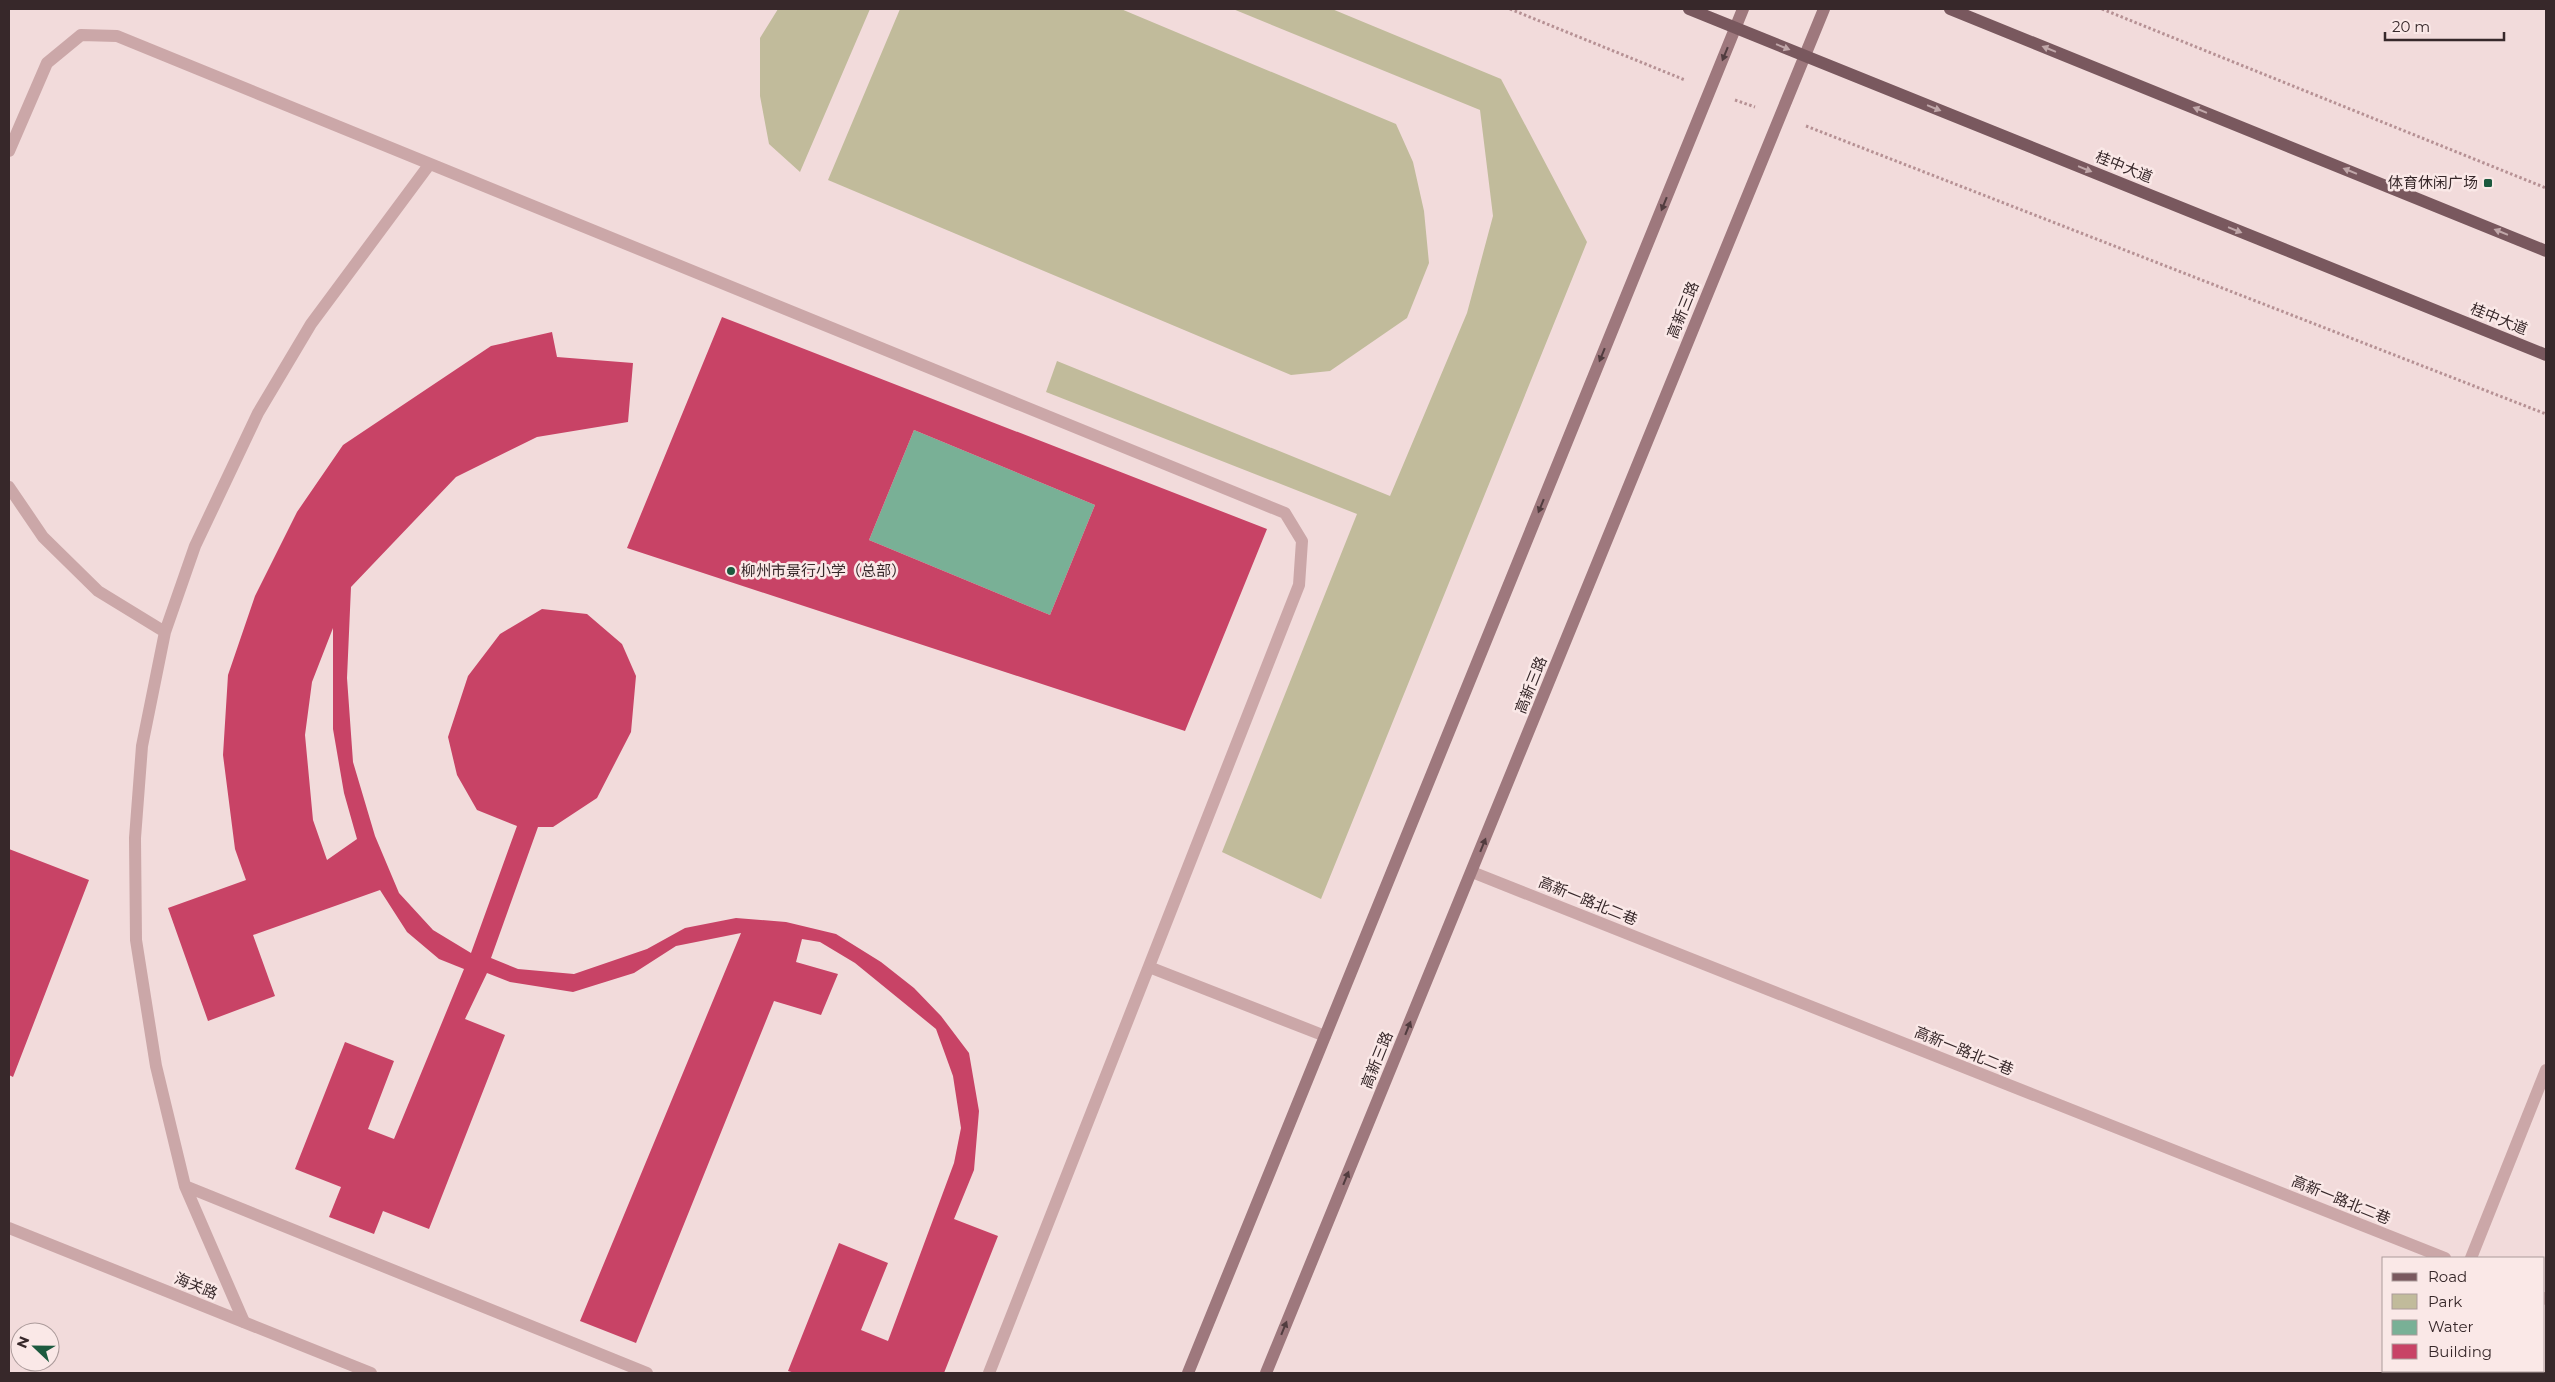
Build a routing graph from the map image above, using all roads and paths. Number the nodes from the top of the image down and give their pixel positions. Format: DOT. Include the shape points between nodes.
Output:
graph roads {
  1 [pos="1510,9"];
  2 [pos="1689,9"];
  3 [pos="1743,9"];
  4 [pos="1824,9"];
  5 [pos="1950,9"];
  6 [pos="2102,9"];
  7 [pos="1736,27"];
  8 [pos="1805,55"];
  9 [pos="1710,90"];
  10 [pos="1780,116"];
  11 [pos="9,151"];
  12 [pos="428,165"];
  13 [pos="2546,188"];
  14 [pos="2546,250"];
  15 [pos="2546,355"];
  16 [pos="2546,414"];
  17 [pos="9,487"];
  18 [pos="165,632"];
  19 [pos="1472,872"];
  20 [pos="1149,967"];
  21 [pos="1325,1036"];
  22 [pos="2546,1070"];
  23 [pos="185,1186"];
  24 [pos="9,1228"];
  25 [pos="2442,1257"];
  26 [pos="2471,1257"];
  27 [pos="244,1322"];
  28 [pos="371,1373"];
  29 [pos="647,1373"];
  30 [pos="989,1373"];
  31 [pos="1188,1373"];
  32 [pos="1266,1373"];
  1 -- 9 [label="path"];
  2 -- 7 [label="main road, 桂中大道"];
  3 -- 7 [label="main road"];
  4 -- 8 [label="main road, 高新三路"];
  14 -- 5 [label="main road, one-way"];
  6 -- 13 [label="path"];
  7 -- 8 [label="main road, 桂中大道, one-way"];
  7 -- 9 [label="main road, one-way"];
  8 -- 10 [label="main road, 高新三路"];
  8 -- 15 [label="main road, 桂中大道, one-way"];
  9 -- 10 [label="path"];
  9 -- 21 [label="main road, one-way"];
  10 -- 16 [label="path"];
  19 -- 10 [label="main road, 高新三路, one-way"];
  11 -- 12 [label="street" via="47,63 81,36 117,36"];
  12 -- 18 [label="street" via="311,324 258,413 195,546"];
  12 -- 20 [label="street" via="1285,513 1302,541 1299,586"];
  17 -- 18 [label="street" via="43,536 98,591"];
  18 -- 23 [label="street" via="142,746 135,838 136,940 156,1066"];
  19 -- 25 [label="street, 高新一路北二巷"];
  32 -- 19 [label="main road, 高新三路, one-way"];
  20 -- 21 [label="street"];
  20 -- 30 [label="street"];
  21 -- 31 [label="main road"];
  22 -- 26 [label="street"];
  23 -- 27 [label="street"];
  23 -- 29 [label="street"];
  24 -- 27 [label="street, 海关路"];
  27 -- 28 [label="street, 海关路"];
}
